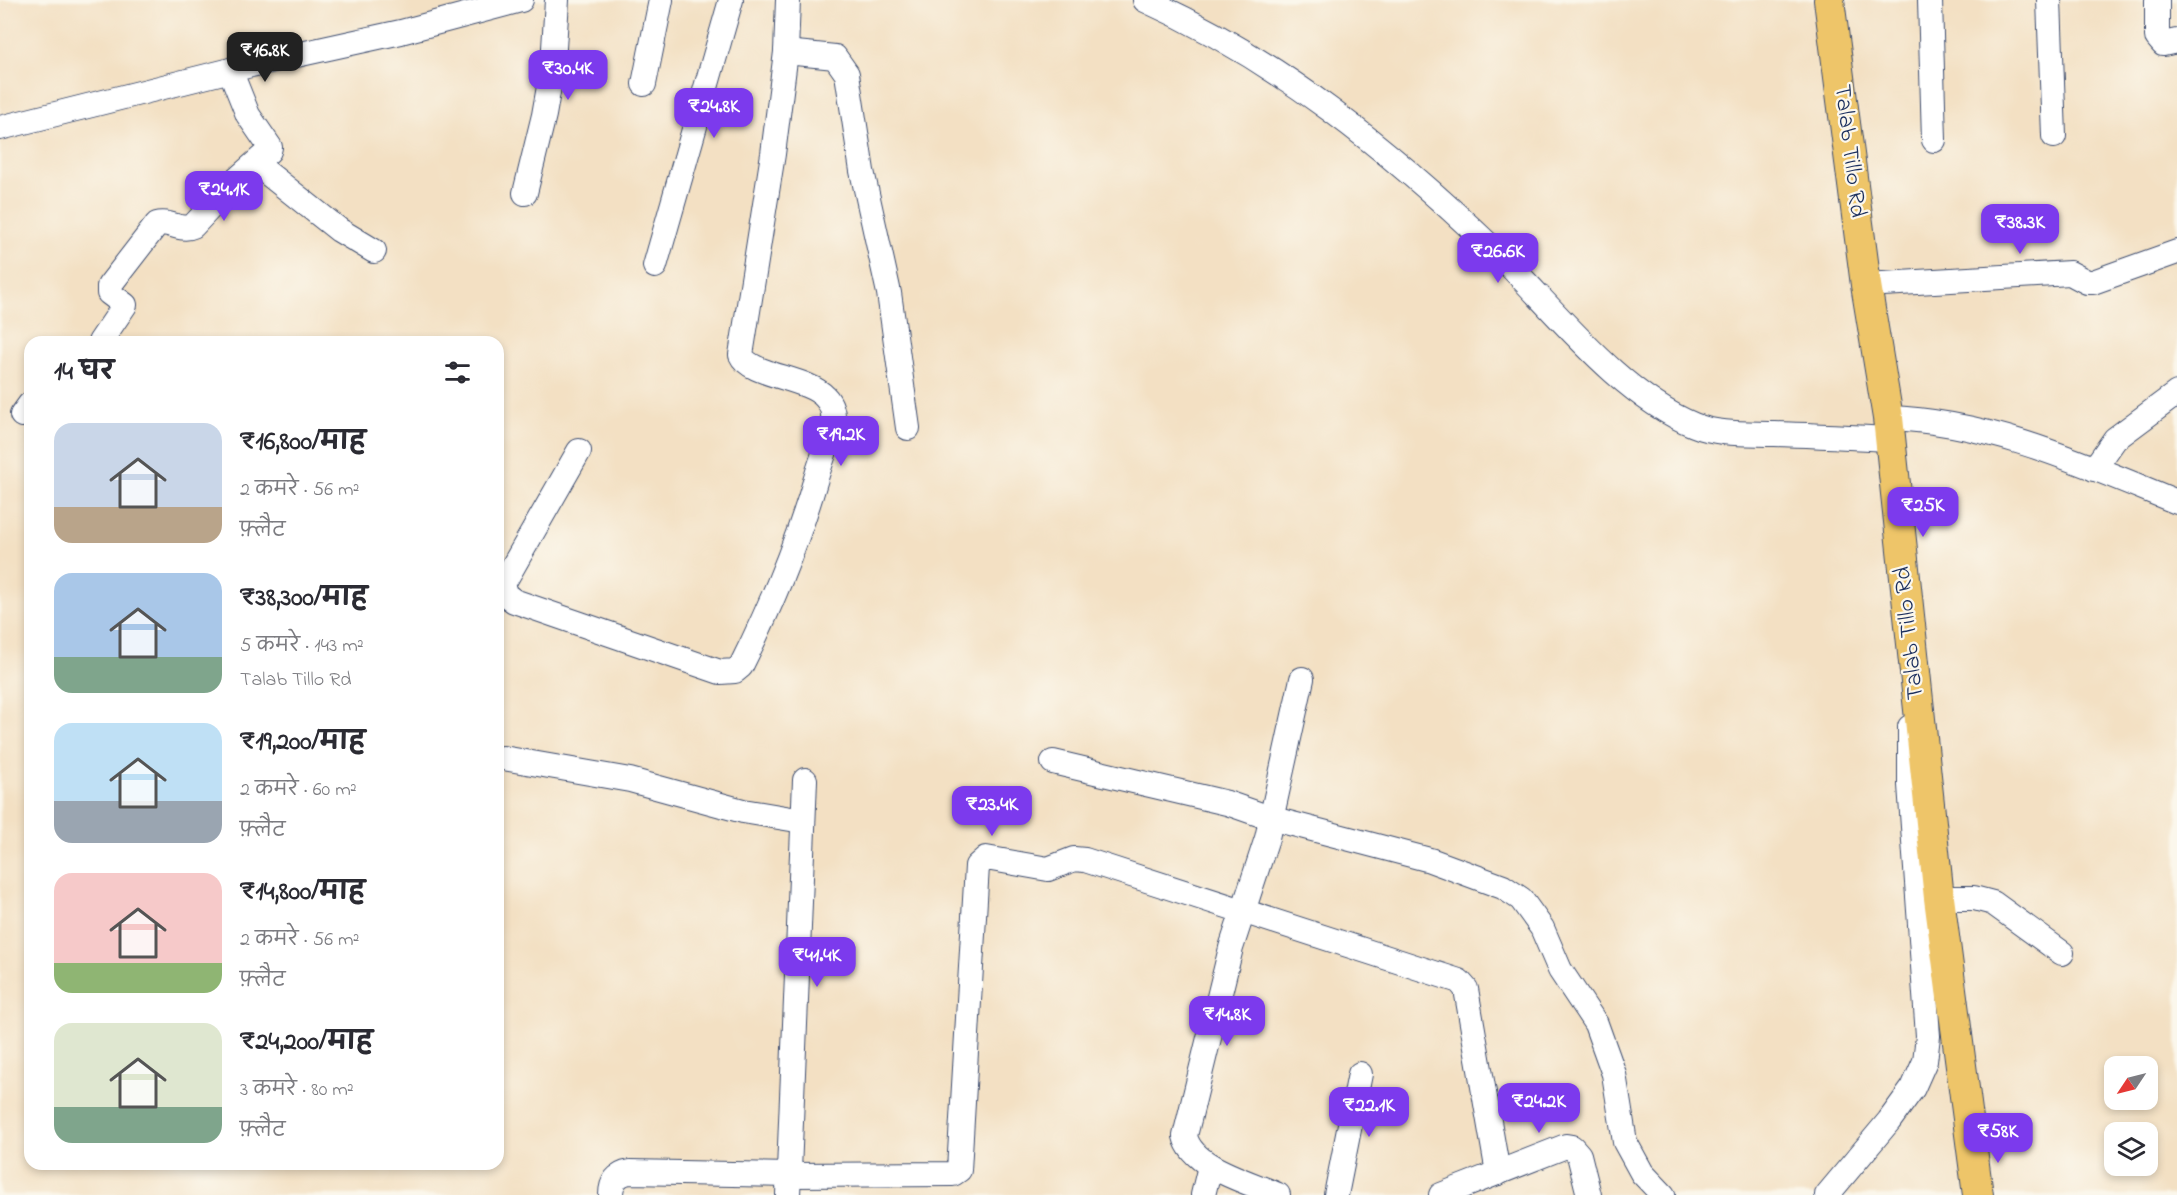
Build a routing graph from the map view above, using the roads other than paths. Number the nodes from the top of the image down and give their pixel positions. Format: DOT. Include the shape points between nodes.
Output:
graph roads {
  1 [pos="521,0"];
  2 [pos="557,0"];
  3 [pos="661,0"];
  4 [pos="731,0"];
  5 [pos="788,0"];
  6 [pos="1145,0"];
  7 [pos="1829,0"];
  8 [pos="1930,0"];
  9 [pos="2049,0"];
  10 [pos="2157,0"];
  11 [pos="2177,41"];
  12 [pos="786,52"];
  13 [pos="230,70"];
  14 [pos="644,84"];
  15 [pos="0,128"];
  16 [pos="2054,136"];
  17 [pos="1934,140"];
  18 [pos="256,164"];
  19 [pos="525,193"];
  20 [pos="374,251"];
  21 [pos="2177,252"];
  22 [pos="655,266"];
  23 [pos="1866,285"];
  24 [pos="104,336"];
  25 [pos="2177,393"];
  26 [pos="908,428"];
  27 [pos="1888,428"];
  28 [pos="579,451"];
  29 [pos="2094,469"];
  30 [pos="2177,502"];
  31 [pos="504,581"];
  32 [pos="504,594"];
  33 [pos="1914,677"];
  34 [pos="1302,679"];
  35 [pos="504,758"];
  36 [pos="1053,762"];
  37 [pos="805,780"];
  38 [pos="803,821"];
  39 [pos="1269,828"];
  40 [pos="1939,898"];
  41 [pos="1243,911"];
  42 [pos="2062,953"];
  43 [pos="1360,1074"];
  44 [pos="1210,1166"];
  45 [pos="1498,1173"];
  46 [pos="788,1185"];
  47 [pos="611,1195"];
  48 [pos="1203,1195"];
  49 [pos="1278,1195"];
  50 [pos="1336,1195"];
  51 [pos="1441,1195"];
  52 [pos="1589,1195"];
  53 [pos="1663,1195"];
  54 [pos="1827,1195"];
  55 [pos="1978,1195"];
  1 -- 13 [label="street" via="401,32"];
  2 -- 19 [label="street" via="553,64"];
  3 -- 14 [label="street"];
  4 -- 22 [label="street"];
  5 -- 12 [label="street"];
  6 -- 27 [label="street" via="1233,44 1351,124 1426,185 1628,383 1667,413 1696,427 1724,432"];
  7 -- 23 [label="main road, Talab Tillo Rd"];
  8 -- 17 [label="street"];
  9 -- 16 [label="street"];
  10 -- 11 [label="street" via="2157,37 2163,44"];
  12 -- 26 [label="street" via="835,57 847,74 862,171 889,293"];
  12 -- 32 [label="street" via="741,355 750,365 824,395 833,421 807,508 766,617 741,666 720,672 514,602"];
  13 -- 15 [label="street"];
  13 -- 18 [label="street" via="248,115 270,147"];
  18 -- 20 [label="street" via="350,238"];
  18 -- 24 [label="street" via="193,226 184,229 160,222 154,227 109,286 109,293 125,305"];
  21 -- 23 [label="street" via="2093,282 2070,273"];
  23 -- 27 [label="main road, Talab Tillo Rd"];
  25 -- 29 [label="street" via="2115,439"];
  27 -- 29 [label="street" via="1953,423"];
  27 -- 33 [label="main road, Talab Tillo Rd"];
  28 -- 31 [label="street"];
  29 -- 30 [label="street"];
  33 -- 40 [label="main road, Talab Tillo Rd"];
  33 -- 54 [label="street" via="1909,745 1929,1036 1925,1061 1917,1082 1889,1121"];
  34 -- 39 [label="street"];
  35 -- 38 [label="street" via="630,780 743,811"];
  36 -- 39 [label="street" via="1227,803"];
  37 -- 38 [label="street"];
  38 -- 46 [label="street"];
  39 -- 41 [label="street"];
  39 -- 53 [label="street" via="1430,860 1503,887 1521,899 1542,928 1560,970 1596,1024 1614,1074 1625,1142 1642,1173"];
  40 -- 42 [label="street" via="1974,898 1993,903"];
  40 -- 55 [label="main road, Talab Tillo Rd"];
  41 -- 44 [label="street" via="1216,1000 1185,1136 1193,1154"];
  41 -- 45 [label="street" via="1463,984"];
  41 -- 46 [label="street" via="1079,858 1048,869 991,858 982,860 977,866 959,1170 953,1174"];
  43 -- 50 [label="street"];
  44 -- 48 [label="street"];
  44 -- 49 [label="street"];
  45 -- 51 [label="street"];
  45 -- 52 [label="street" via="1566,1146 1579,1155"];
  46 -- 47 [label="street" via="630,1172 618,1176"];
}
